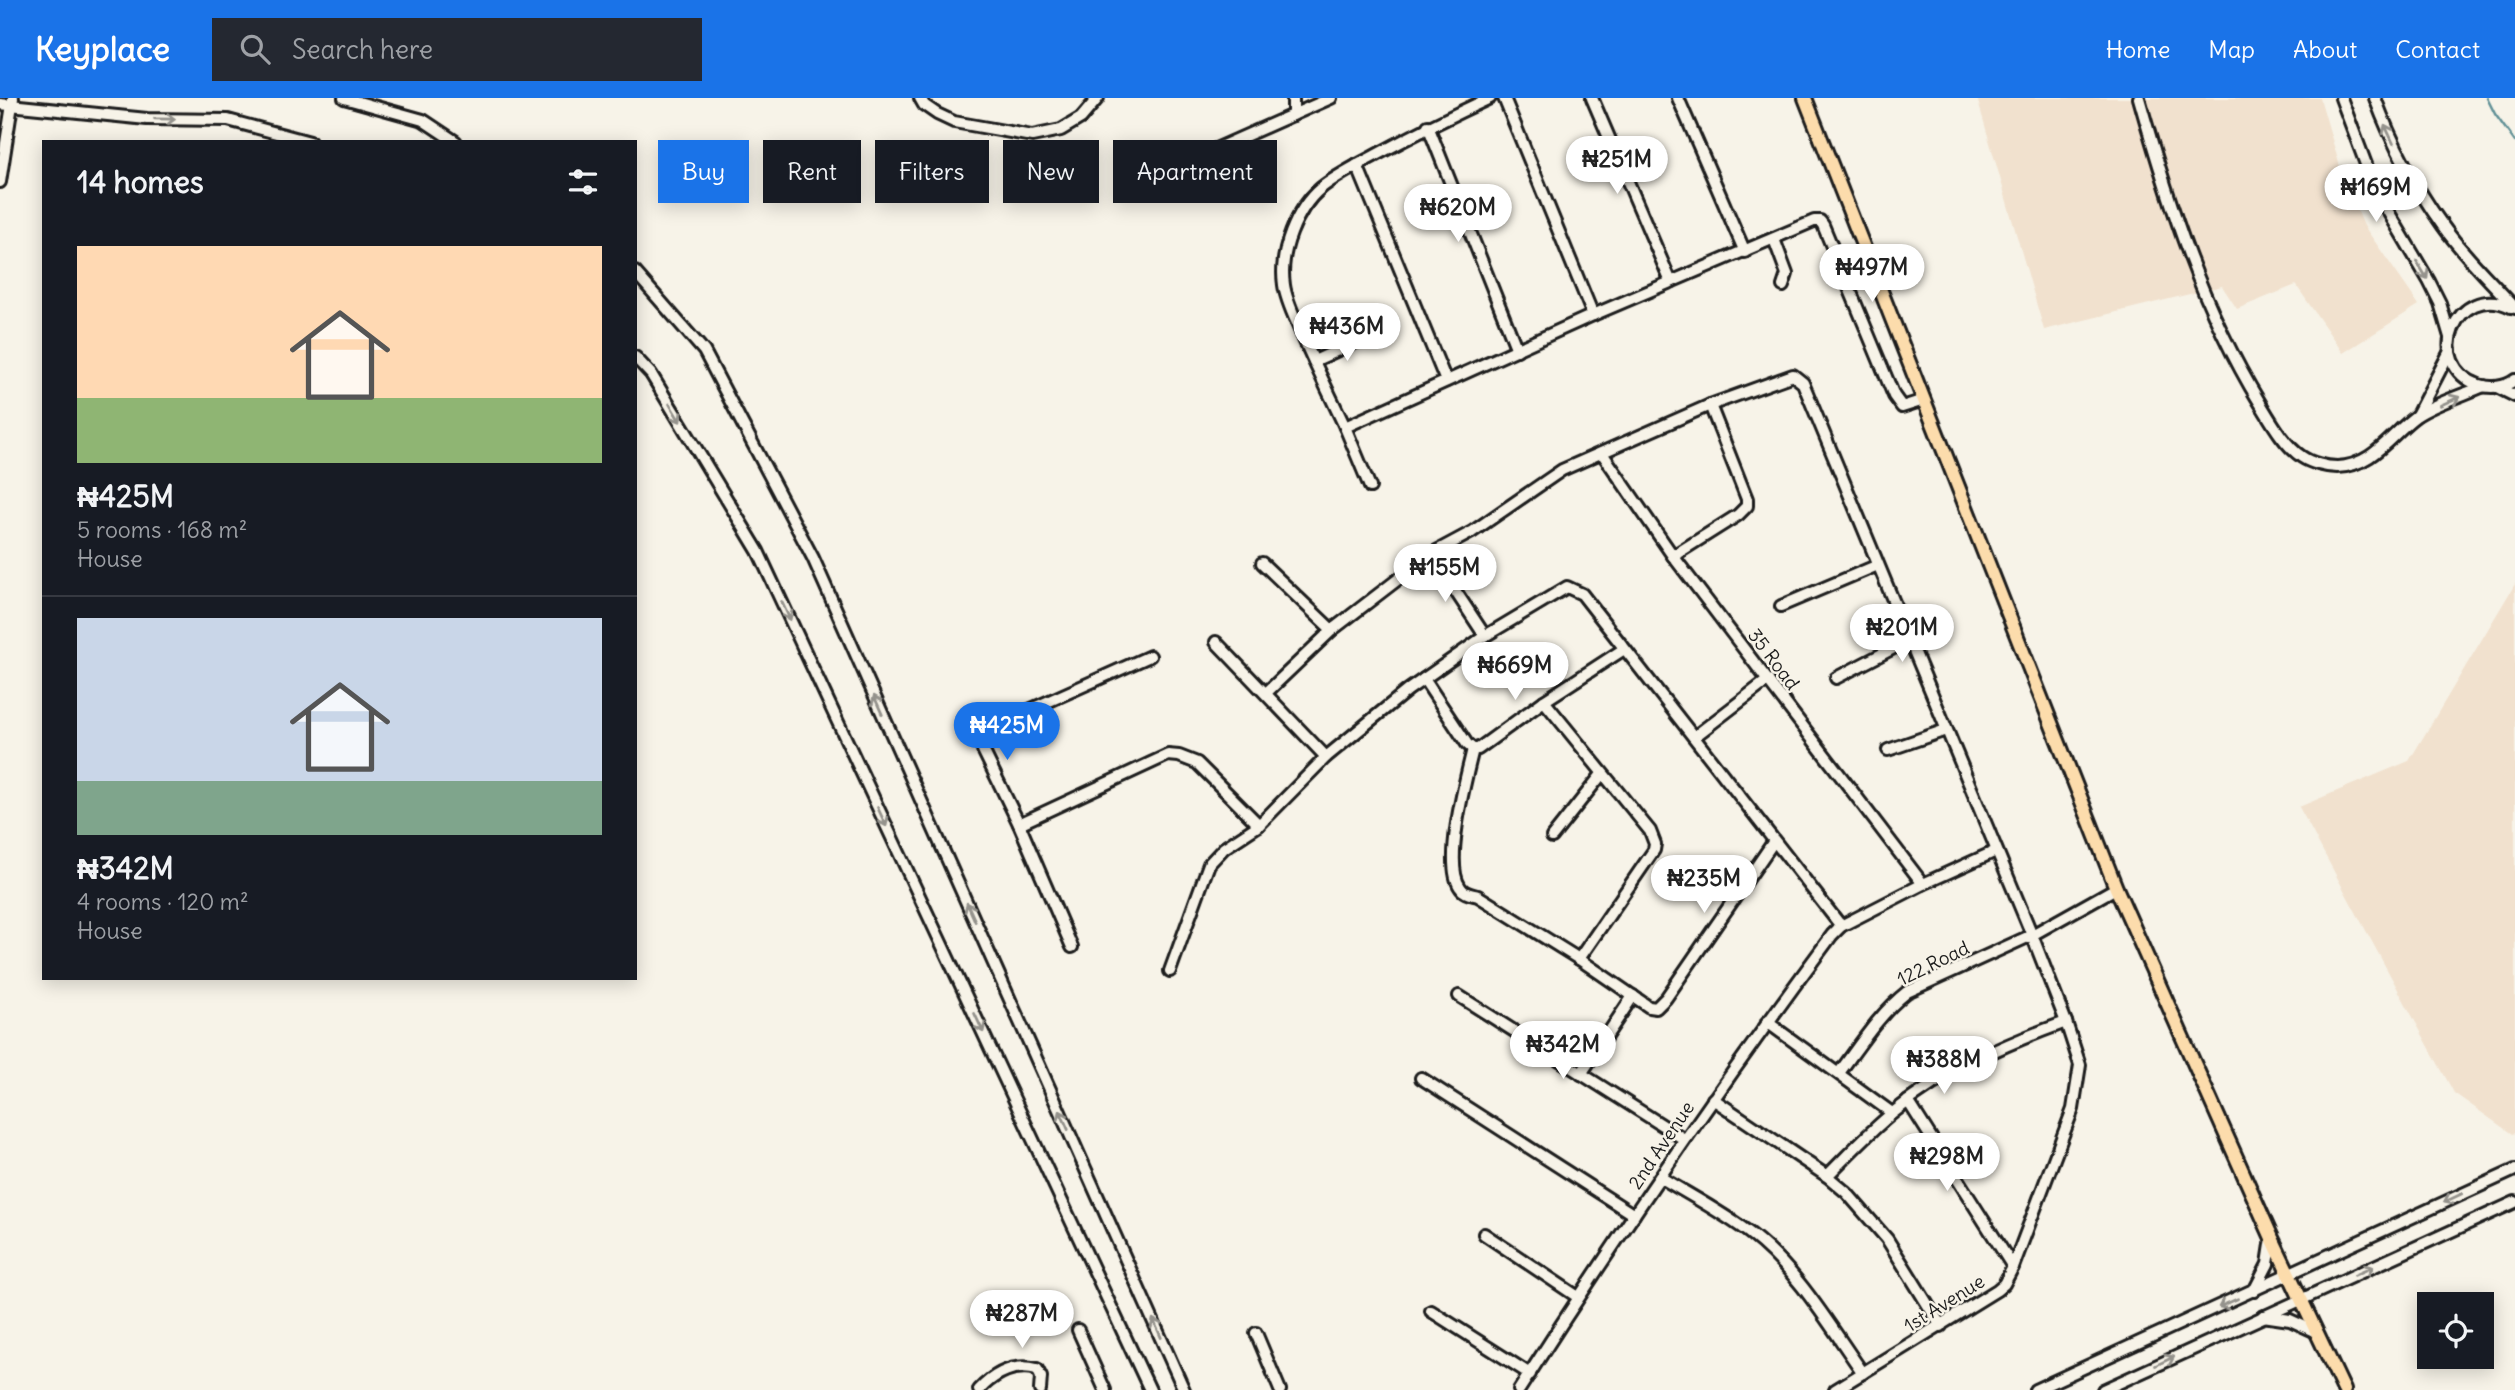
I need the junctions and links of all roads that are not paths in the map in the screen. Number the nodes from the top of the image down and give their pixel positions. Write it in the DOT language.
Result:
graph roads {
  1 [pos="344,98"];
  2 [pos="920,98"];
  3 [pos="1098,98"];
  4 [pos="1293,98"];
  5 [pos="1331,98"];
  6 [pos="1490,98"];
  7 [pos="1504,98"];
  8 [pos="1592,98"];
  9 [pos="1678,98"];
  10 [pos="1805,98"];
  11 [pos="2139,98"];
  12 [pos="2341,98"];
  13 [pos="2375,98"];
  14 [pos="8,102"];
  15 [pos="1293,115"];
  16 [pos="1428,126"];
  17 [pos="303,140"];
  18 [pos="453,140"];
  19 [pos="1236,140"];
  20 [pos="1357,165"];
  21 [pos="0,182"];
  22 [pos="1774,239"];
  23 [pos="1745,252"];
  24 [pos="637,273"];
  25 [pos="1671,282"];
  26 [pos="1783,286"];
  27 [pos="2515,308"];
  28 [pos="1593,315"];
  29 [pos="1367,337"];
  30 [pos="2450,337"];
  31 [pos="1517,350"];
  32 [pos="2449,351"];
  33 [pos="637,359"];
  34 [pos="1314,361"];
  35 [pos="2515,380"];
  36 [pos="1446,382"];
  37 [pos="2484,386"];
  38 [pos="2497,387"];
  39 [pos="2515,396"];
  40 [pos="1924,400"];
  41 [pos="1710,405"];
  42 [pos="2417,415"];
  43 [pos="1345,427"];
  44 [pos="1602,453"];
  45 [pos="1370,487"];
  46 [pos="1431,554"];
  47 [pos="1673,556"];
  48 [pos="1262,563"];
  49 [pos="1878,565"];
  50 [pos="1781,606"];
  51 [pos="1332,630"];
  52 [pos="1485,636"];
  53 [pos="1909,640"];
  54 [pos="1216,642"];
  55 [pos="1624,649"];
  56 [pos="1150,656"];
  57 [pos="1836,678"];
  58 [pos="1424,679"];
  59 [pos="1768,680"];
  60 [pos="1266,693"];
  61 [pos="1544,701"];
  62 [pos="1946,730"];
  63 [pos="1693,737"];
  64 [pos="1472,749"];
  65 [pos="1888,750"];
  66 [pos="1326,757"];
  67 [pos="1602,774"];
  68 [pos="1019,824"];
  69 [pos="1259,825"];
  70 [pos="1552,837"];
  71 [pos="1774,841"];
  72 [pos="1996,851"];
  73 [pos="1923,884"];
  74 [pos="2116,888"];
  75 [pos="1841,926"];
  76 [pos="2032,935"];
  77 [pos="1072,947"];
  78 [pos="1579,959"];
  79 [pos="1170,971"];
  80 [pos="1459,996"];
  81 [pos="1633,996"];
  82 [pos="1767,1022"];
  83 [pos="2066,1022"];
  84 [pos="1839,1073"];
  85 [pos="1581,1074"];
  86 [pos="1420,1078"];
  87 [pos="1713,1099"];
  88 [pos="1908,1101"];
  89 [pos="1892,1114"];
  90 [pos="1684,1139"];
  91 [pos="2515,1170"];
  92 [pos="1827,1176"];
  93 [pos="1661,1177"];
  94 [pos="2515,1202"];
  95 [pos="1634,1214"];
  96 [pos="1483,1234"];
  97 [pos="2272,1238"];
  98 [pos="2012,1267"];
  99 [pos="2290,1273"];
  100 [pos="2254,1291"];
  101 [pos="1578,1297"];
  102 [pos="2301,1298"];
  103 [pos="1431,1311"];
  104 [pos="2263,1316"];
  105 [pos="1941,1326"];
  106 [pos="1078,1329"];
  107 [pos="2316,1332"];
  108 [pos="1256,1333"];
  109 [pos="1863,1373"];
  110 [pos="1530,1374"];
  111 [pos="979,1390"];
  112 [pos="1040,1390"];
  113 [pos="1105,1390"];
  114 [pos="1150,1390"];
  115 [pos="1184,1390"];
  116 [pos="1280,1390"];
  117 [pos="1519,1390"];
  118 [pos="1835,1390"];
  119 [pos="2035,1390"];
  120 [pos="2102,1390"];
  121 [pos="2344,1390"];
  1 -- 18 [label="street"];
  2 -- 3 [label="street"];
  4 -- 15 [label="street"];
  5 -- 15 [label="street"];
  6 -- 16 [label="street"];
  7 -- 28 [label="street"];
  8 -- 25 [label="street"];
  9 -- 23 [label="street"];
  10 -- 40 [label="main road"];
  11 -- 42 [label="street"];
  12 -- 30 [label="street, one-way"];
  27 -- 13 [label="street, one-way"];
  14 -- 17 [label="street, one-way"];
  14 -- 21 [label="street"];
  15 -- 19 [label="street"];
  16 -- 20 [label="street"];
  16 -- 31 [label="street"];
  20 -- 34 [label="street"];
  20 -- 36 [label="street"];
  22 -- 23 [label="street"];
  22 -- 26 [label="street"];
  22 -- 40 [label="street"];
  23 -- 25 [label="street"];
  115 -- 24 [label="street, one-way"];
  25 -- 28 [label="street"];
  27 -- 30 [label="street"];
  28 -- 31 [label="street"];
  29 -- 34 [label="street"];
  30 -- 32 [label="street"];
  31 -- 36 [label="street"];
  32 -- 37 [label="street"];
  32 -- 42 [label="street"];
  33 -- 114 [label="street, one-way"];
  34 -- 43 [label="street"];
  35 -- 38 [label="street"];
  36 -- 43 [label="street"];
  37 -- 38 [label="street"];
  42 -- 37 [label="street, one-way"];
  38 -- 39 [label="street"];
  40 -- 74 [label="main road"];
  41 -- 44 [label="street"];
  41 -- 47 [label="street"];
  41 -- 49 [label="street, 1st Avenue"];
  43 -- 45 [label="street"];
  44 -- 46 [label="street"];
  44 -- 47 [label="street, 35 Road"];
  46 -- 51 [label="street"];
  46 -- 52 [label="street"];
  47 -- 59 [label="street, 35 Road"];
  48 -- 51 [label="street"];
  49 -- 50 [label="street"];
  49 -- 53 [label="street, 1st Avenue"];
  51 -- 60 [label="street"];
  52 -- 55 [label="street"];
  52 -- 58 [label="street"];
  53 -- 57 [label="street"];
  53 -- 62 [label="street, 1st Avenue"];
  54 -- 60 [label="street"];
  55 -- 61 [label="street"];
  55 -- 63 [label="street"];
  56 -- 68 [label="street"];
  58 -- 64 [label="street"];
  58 -- 66 [label="street"];
  59 -- 63 [label="street"];
  59 -- 73 [label="street, 35 Road"];
  60 -- 66 [label="street"];
  61 -- 64 [label="street"];
  61 -- 67 [label="street"];
  62 -- 65 [label="street"];
  62 -- 72 [label="street, 1st Avenue"];
  63 -- 71 [label="street"];
  64 -- 78 [label="street"];
  66 -- 69 [label="street"];
  67 -- 70 [label="street"];
  67 -- 78 [label="street"];
  68 -- 69 [label="street"];
  68 -- 77 [label="street"];
  69 -- 79 [label="street"];
  71 -- 75 [label="street"];
  71 -- 81 [label="street"];
  72 -- 73 [label="street, 2nd Avenue"];
  72 -- 76 [label="street, 1st Avenue"];
  73 -- 75 [label="street, 2nd Avenue"];
  74 -- 76 [label="street, 122 Road"];
  74 -- 97 [label="main road"];
  75 -- 82 [label="street, 2nd Avenue"];
  76 -- 83 [label="street, 1st Avenue"];
  76 -- 84 [label="street, 122 Road"];
  78 -- 81 [label="street"];
  80 -- 85 [label="street"];
  81 -- 85 [label="street"];
  82 -- 84 [label="street"];
  82 -- 87 [label="street, 2nd Avenue"];
  83 -- 88 [label="street"];
  83 -- 98 [label="street, 1st Avenue"];
  84 -- 89 [label="street"];
  85 -- 90 [label="street"];
  86 -- 95 [label="street"];
  87 -- 90 [label="street, 2nd Avenue"];
  87 -- 92 [label="street"];
  88 -- 89 [label="street"];
  88 -- 98 [label="street"];
  89 -- 92 [label="street"];
  90 -- 93 [label="street, 2nd Avenue"];
  91 -- 99 [label="street, one-way"];
  92 -- 105 [label="street"];
  93 -- 95 [label="street, 2nd Avenue"];
  93 -- 109 [label="street"];
  102 -- 94 [label="street, one-way"];
  95 -- 101 [label="street, 2nd Avenue"];
  96 -- 101 [label="street"];
  97 -- 99 [label="main road"];
  97 -- 100 [label="street"];
  98 -- 105 [label="street, 1st Avenue"];
  99 -- 100 [label="street"];
  99 -- 102 [label="main road"];
  100 -- 119 [label="street, one-way"];
  101 -- 110 [label="street, 2nd Avenue"];
  102 -- 104 [label="street"];
  102 -- 107 [label="main road"];
  103 -- 110 [label="street"];
  104 -- 107 [label="street"];
  120 -- 104 [label="street, one-way"];
  105 -- 109 [label="street, 1st Avenue"];
  106 -- 113 [label="street"];
  107 -- 121 [label="main road"];
  108 -- 116 [label="street"];
  109 -- 118 [label="street, 1st Avenue"];
  110 -- 117 [label="street, 2nd Avenue"];
  111 -- 112 [label="street"];
}
